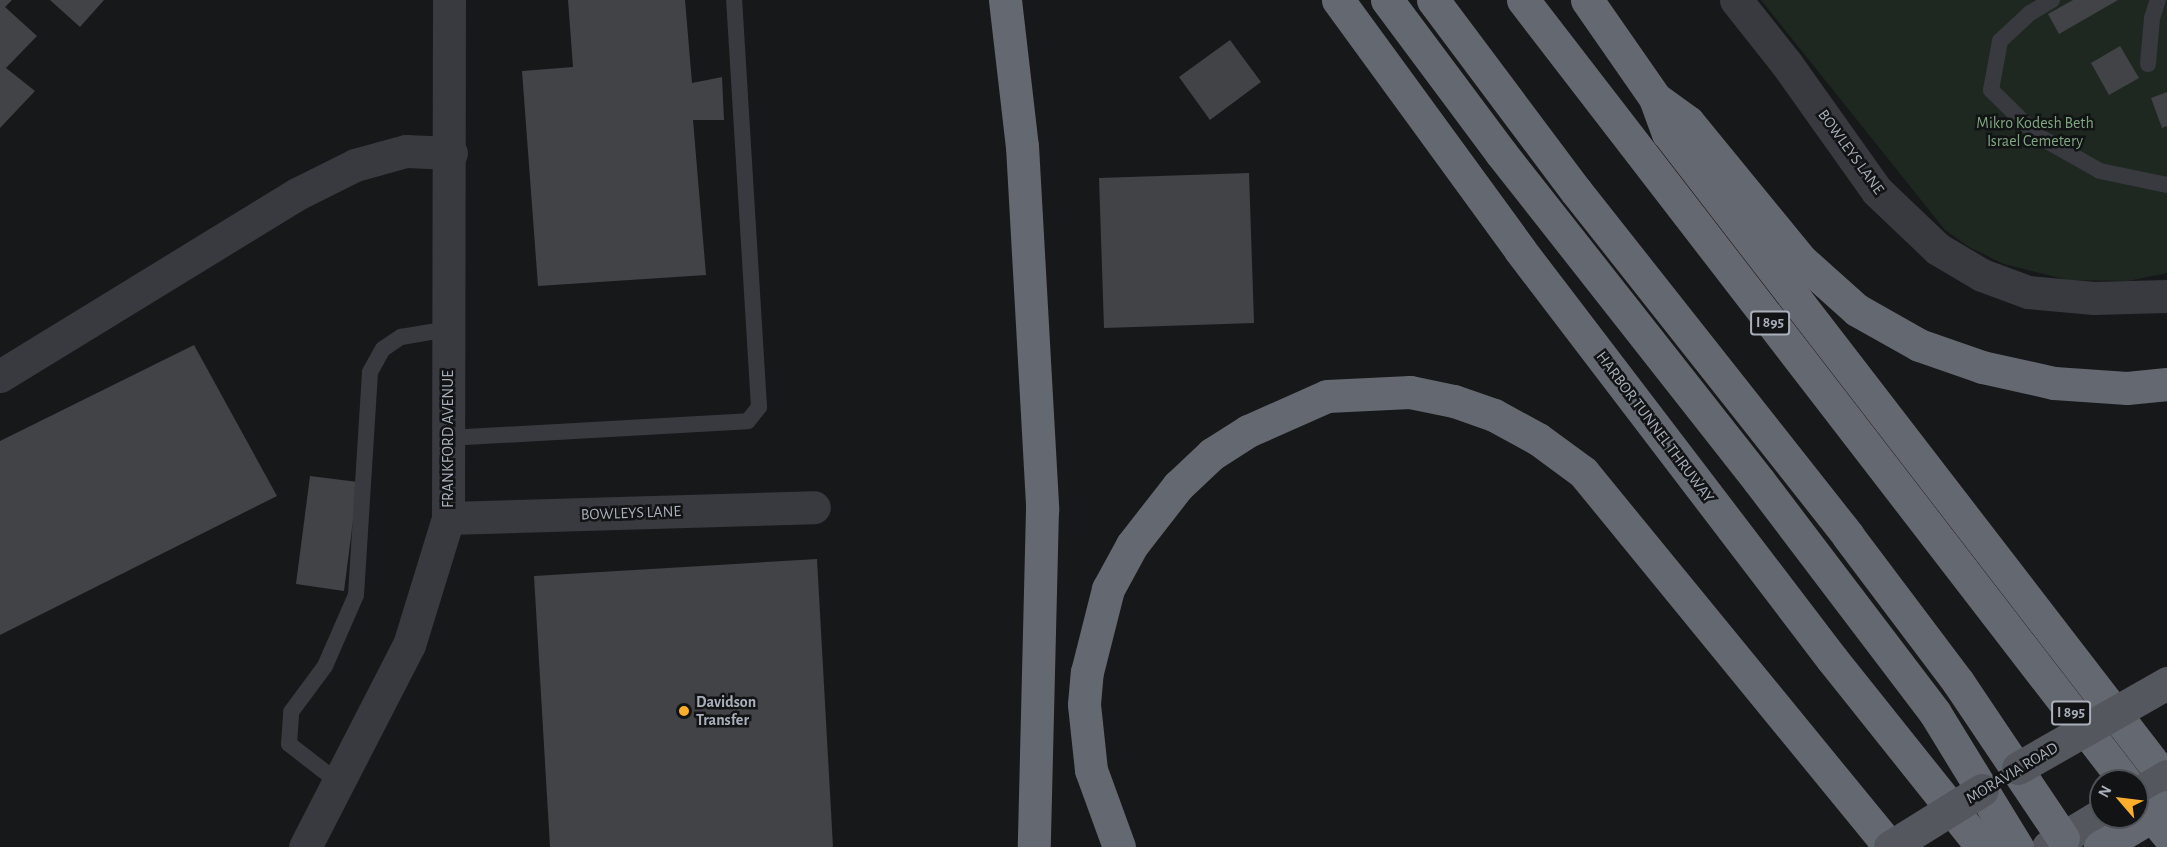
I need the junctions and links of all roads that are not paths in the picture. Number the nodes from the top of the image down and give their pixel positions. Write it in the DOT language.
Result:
graph roads {
  1 [pos="450,0"];
  2 [pos="734,0"];
  3 [pos="1005,0"];
  4 [pos="1338,0"];
  5 [pos="1387,0"];
  6 [pos="1433,0"];
  7 [pos="1524,0"];
  8 [pos="1587,0"];
  9 [pos="1736,0"];
  10 [pos="2052,0"];
  11 [pos="2158,0"];
  12 [pos="2148,64"];
  13 [pos="1655,98"];
  14 [pos="451,153"];
  15 [pos="2167,185"];
  16 [pos="2167,296"];
  17 [pos="449,329"];
  18 [pos="0,376"];
  19 [pos="2167,384"];
  20 [pos="448,438"];
  21 [pos="814,507"];
  22 [pos="448,518"];
  23 [pos="2167,683"];
  24 [pos="2018,768"];
  25 [pos="2116,769"];
  26 [pos="1036,773"];
  27 [pos="2167,776"];
  28 [pos="338,782"];
  29 [pos="2167,782"];
  30 [pos="2149,787"];
  31 [pos="1982,790"];
  32 [pos="2167,807"];
  33 [pos="2149,811"];
  34 [pos="2089,822"];
  35 [pos="2167,834"];
  36 [pos="2056,842"];
  37 [pos="305,847"];
  38 [pos="1014,847"];
  39 [pos="1034,847"];
  40 [pos="1119,847"];
  41 [pos="1890,847"];
  42 [pos="1982,847"];
  43 [pos="2017,847"];
  44 [pos="2100,847"];
  1 -- 14 [label="street, FRANKFORD AVENUE"];
  2 -- 20 [label="lane"];
  3 -- 26 [label="highway"];
  4 -- 42 [label="highway, HARBOR TUNNEL THRUWAY"];
  5 -- 31 [label="highway"];
  6 -- 24 [label="highway"];
  7 -- 25 [label="highway, I 895"];
  8 -- 13 [label="highway"];
  9 -- 16 [label="street, BOWLEYS LANE"];
  10 -- 15 [label="lane"];
  11 -- 12 [label="lane"];
  13 -- 19 [label="highway"];
  13 -- 29 [label="highway"];
  14 -- 17 [label="street, FRANKFORD AVENUE"];
  14 -- 18 [label="street"];
  17 -- 20 [label="street, FRANKFORD AVENUE"];
  17 -- 28 [label="lane"];
  20 -- 22 [label="street, FRANKFORD AVENUE"];
  21 -- 22 [label="street, BOWLEYS LANE"];
  22 -- 28 [label="street, FRANKFORD AVENUE"];
  23 -- 24 [label="main road, MORAVIA ROAD, bridge"];
  24 -- 31 [label="main road, MORAVIA ROAD"];
  24 -- 36 [label="highway"];
  26 -- 38 [label="highway"];
  26 -- 39 [label="highway"];
  27 -- 30 [label="main road, bridge"];
  28 -- 37 [label="street, FRANKFORD AVENUE"];
  31 -- 41 [label="main road, MORAVIA ROAD, bridge"];
  31 -- 43 [label="highway"];
  32 -- 44 [label="highway, bridge"];
  33 -- 35 [label="highway"];
  34 -- 36 [label="main road"];
  40 -- 41 [label="highway"];
}
